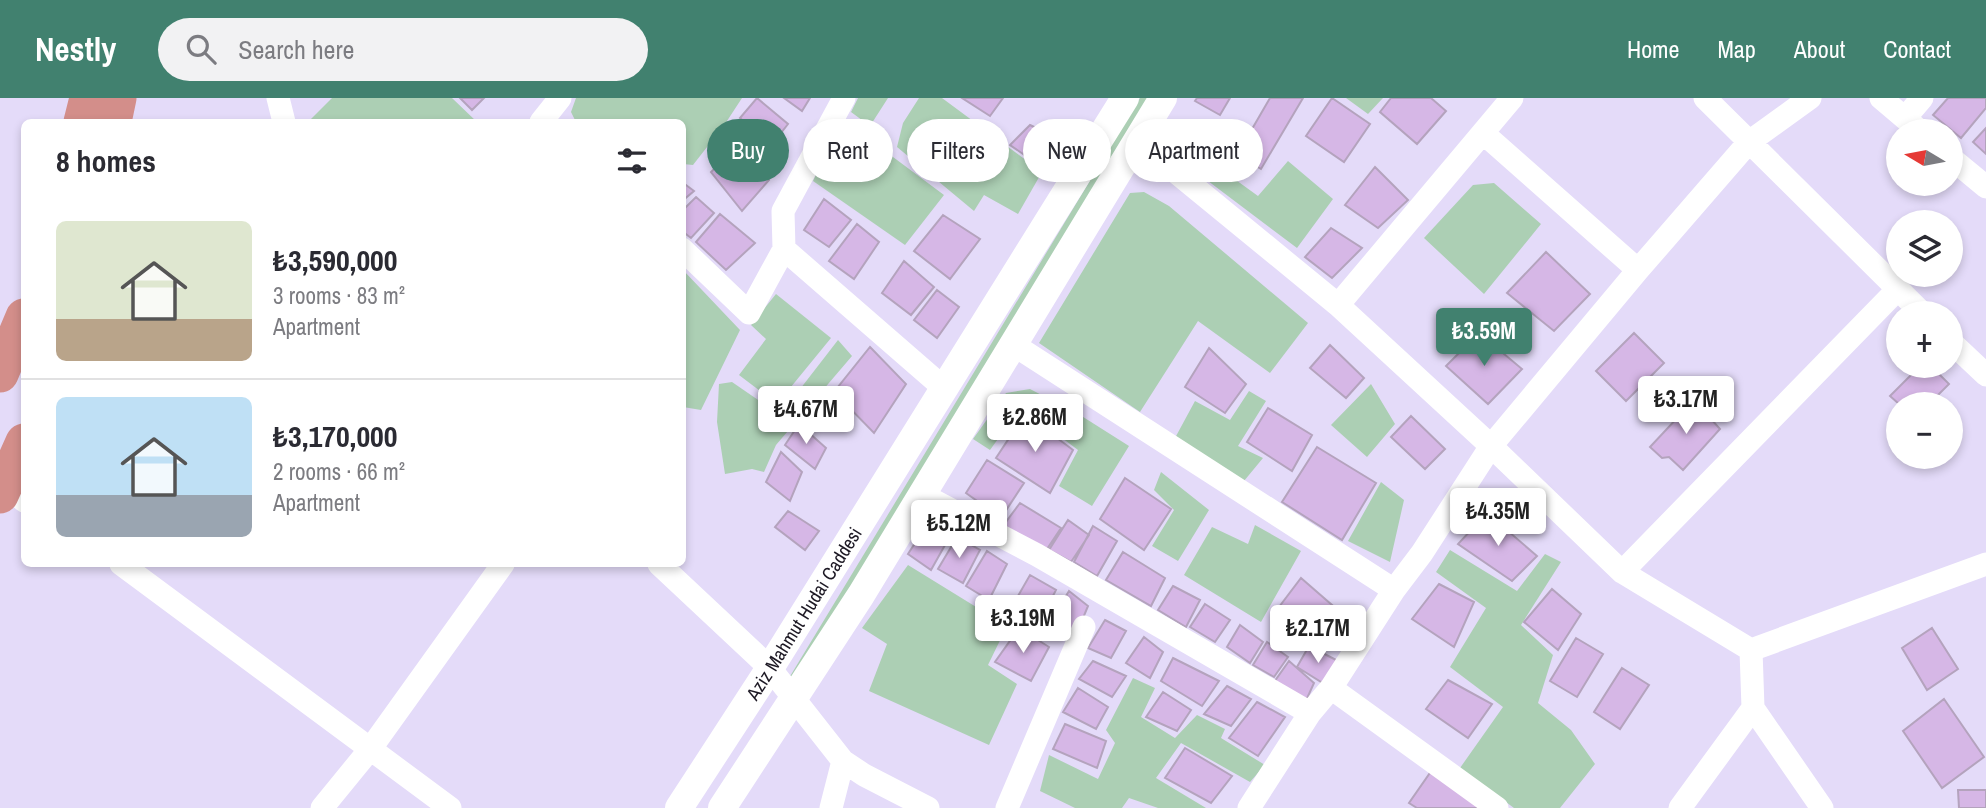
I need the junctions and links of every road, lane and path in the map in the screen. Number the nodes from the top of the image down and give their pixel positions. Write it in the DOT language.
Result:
graph roads {
  1 [pos="88,98"];
  2 [pos="118,98"];
  3 [pos="278,98"];
  4 [pos="560,98"];
  5 [pos="844,98"];
  6 [pos="1125,98"];
  7 [pos="1163,98"];
  8 [pos="1512,98"];
  9 [pos="1705,98"];
  10 [pos="1811,98"];
  11 [pos="1881,98"];
  12 [pos="1922,98"];
  13 [pos="83,119"];
  14 [pos="114,119"];
  15 [pos="283,119"];
  16 [pos="547,119"];
  17 [pos="1151,119"];
  18 [pos="1905,119"];
  19 [pos="1914,119"];
  20 [pos="1483,133"];
  21 [pos="1749,142"];
  22 [pos="1125,162"];
  23 [pos="1964,169"];
  24 [pos="1188,182"];
  25 [pos="1986,187"];
  26 [pos="784,249"];
  27 [pos="686,253"];
  28 [pos="1638,270"];
  29 [pos="1898,289"];
  30 [pos="1910,301"];
  31 [pos="1338,305"];
  32 [pos="21,324"];
  33 [pos="1014,345"];
  34 [pos="1963,353"];
  35 [pos="0,374"];
  36 [pos="1986,375"];
  37 [pos="946,389"];
  38 [pos="1491,446"];
  39 [pos="21,453"];
  40 [pos="10,494"];
  41 [pos="921,494"];
  42 [pos="1986,564"];
  43 [pos="125,567"];
  44 [pos="501,567"];
  45 [pos="662,567"];
  46 [pos="1622,572"];
  47 [pos="1394,590"];
  48 [pos="1084,627"];
  49 [pos="1751,650"];
  50 [pos="770,668"];
  51 [pos="1331,688"];
  52 [pos="794,699"];
  53 [pos="1753,708"];
  54 [pos="1310,713"];
  55 [pos="371,748"];
  56 [pos="843,761"];
  57 [pos="322,808"];
  58 [pos="450,808"];
  59 [pos="679,808"];
  60 [pos="722,808"];
  61 [pos="831,808"];
  62 [pos="928,808"];
  63 [pos="1007,808"];
  64 [pos="1249,808"];
  65 [pos="1497,808"];
  66 [pos="1680,808"];
  67 [pos="1822,808"];
  1 -- 13 [label="highway"];
  2 -- 14 [label="highway"];
  3 -- 15 [label="street"];
  4 -- 16 [label="street"];
  5 -- 26 [label="street"];
  6 -- 37 [label="street, Aziz Mahmut Hudai Caddesi"];
  7 -- 17 [label="street, Aziz Mahmut Hudai Caddesi"];
  8 -- 20 [label="street"];
  9 -- 21 [label="street"];
  10 -- 21 [label="street"];
  11 -- 18 [label="street"];
  12 -- 19 [label="street"];
  20 -- 28 [label="street"];
  20 -- 31 [label="street"];
  21 -- 28 [label="street"];
  21 -- 29 [label="street"];
  22 -- 33 [label="street, Aziz Mahmut Hudai Caddesi"];
  23 -- 25 [label="street"];
  24 -- 31 [label="street"];
  26 -- 27 [label="street"];
  26 -- 37 [label="street"];
  28 -- 38 [label="street"];
  29 -- 30 [label="street"];
  29 -- 46 [label="street"];
  31 -- 38 [label="street"];
  32 -- 35 [label="highway"];
  33 -- 41 [label="street, Aziz Mahmut Hudai Caddesi"];
  33 -- 47 [label="street"];
  34 -- 36 [label="street"];
  37 -- 50 [label="street, Aziz Mahmut Hudai Caddesi"];
  38 -- 46 [label="street"];
  38 -- 47 [label="street"];
  39 -- 40 [label="highway"];
  41 -- 52 [label="street, Aziz Mahmut Hudai Caddesi"];
  41 -- 54 [label="street"];
  42 -- 49 [label="street"];
  43 -- 55 [label="street"];
  44 -- 55 [label="street"];
  45 -- 50 [label="street"];
  46 -- 49 [label="street"];
  47 -- 51 [label="street"];
  48 -- 63 [label="street"];
  49 -- 53 [label="street"];
  50 -- 52 [label="street"];
  50 -- 59 [label="street, Aziz Mahmut Hudai Caddesi"];
  51 -- 54 [label="street"];
  51 -- 65 [label="street"];
  52 -- 56 [label="street"];
  52 -- 60 [label="street, Aziz Mahmut Hudai Caddesi"];
  53 -- 66 [label="street"];
  53 -- 67 [label="street"];
  54 -- 64 [label="street"];
  55 -- 57 [label="street"];
  55 -- 58 [label="street"];
  56 -- 61 [label="street"];
  56 -- 62 [label="street"];
}
